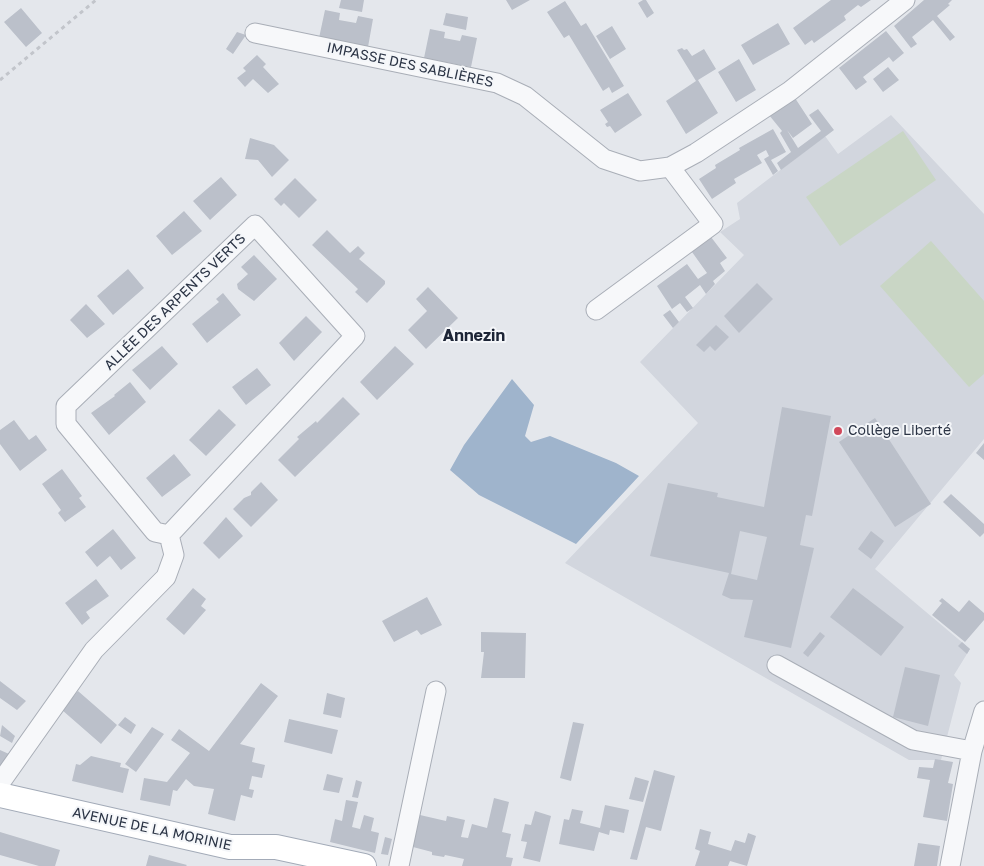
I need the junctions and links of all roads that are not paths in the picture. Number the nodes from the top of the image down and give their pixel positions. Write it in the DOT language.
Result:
graph roads {
  1 [pos="905,0"];
  2 [pos="255,33"];
  3 [pos="670,167"];
  4 [pos="596,310"];
  5 [pos="170,536"];
  6 [pos="777,665"];
  7 [pos="436,691"];
  8 [pos="984,711"];
  9 [pos="972,751"];
  10 [pos="0,783"];
  11 [pos="0,795"];
  12 [pos="364,866"];
  13 [pos="399,866"];
  14 [pos="950,866"];
  1 -- 3 [label="street, IMPASSE DES SABLIÈRES"];
  2 -- 3 [label="street, IMPASSE DES SABLIÈRES"];
  3 -- 4 [label="street"];
  5 -- 5 [label="street, ALLÉE DES ARPENTS VERTS"];
  5 -- 10 [label="street"];
  6 -- 9 [label="street"];
  7 -- 13 [label="street"];
  8 -- 9 [label="street"];
  9 -- 14 [label="street"];
  11 -- 12 [label="main road, AVENUE DE LA MORINIE"];
}
